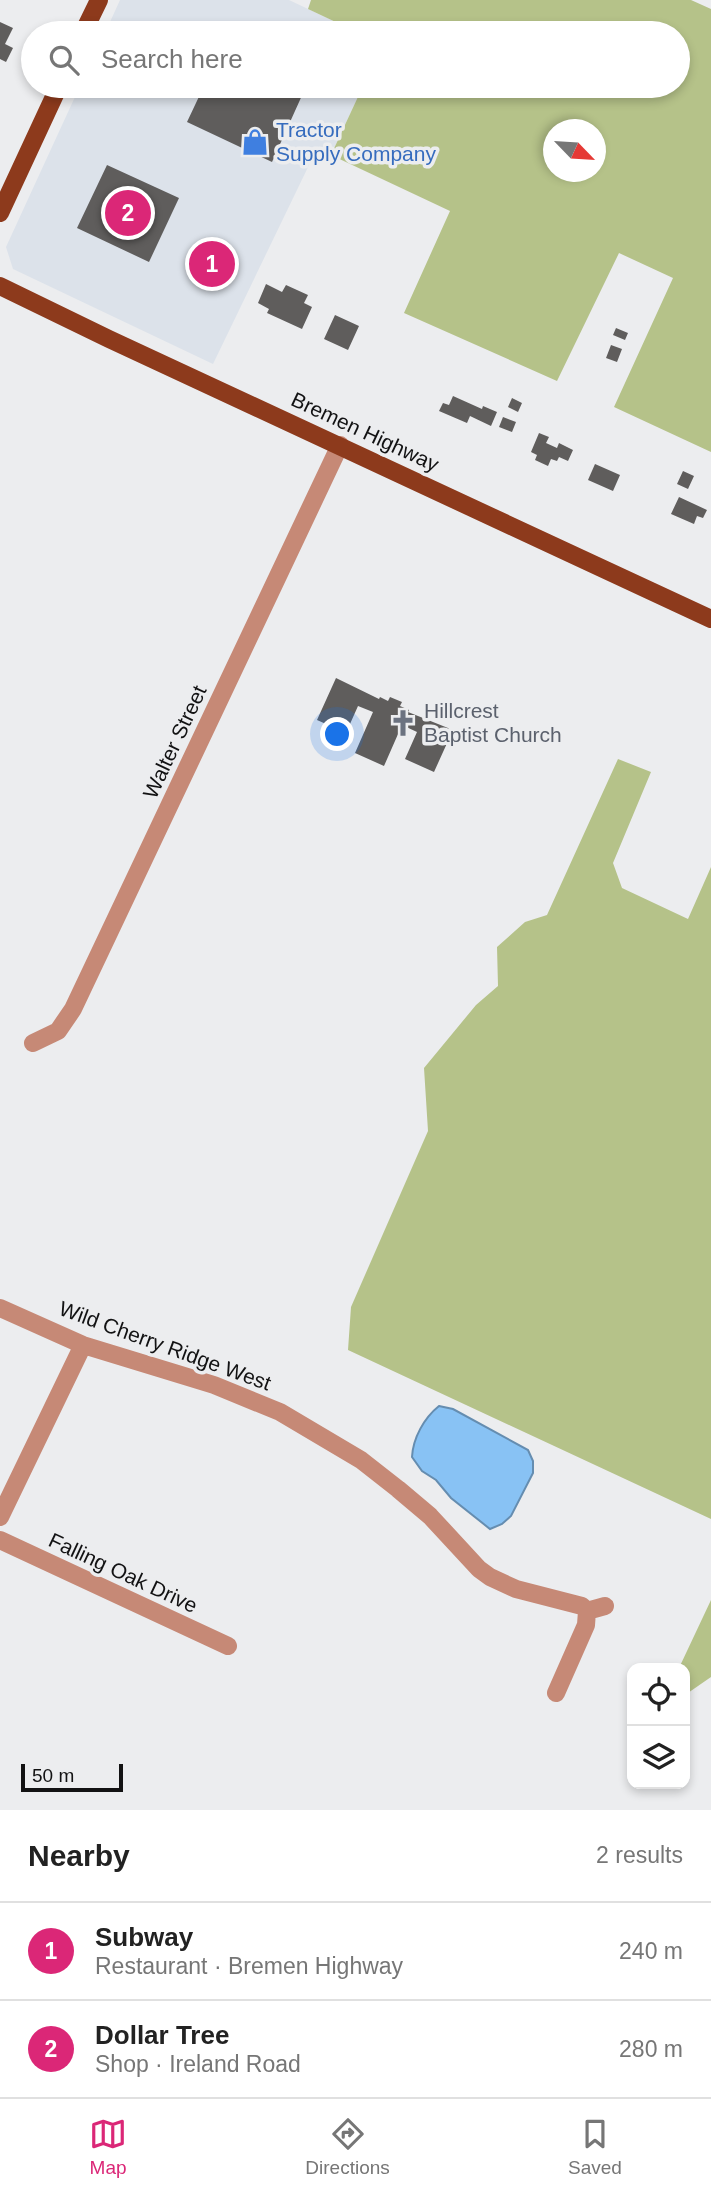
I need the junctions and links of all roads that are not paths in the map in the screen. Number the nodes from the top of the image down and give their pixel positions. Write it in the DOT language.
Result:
graph roads {
  1 [pos="99,0"];
  2 [pos="89,21"];
  3 [pos="53,98"];
  4 [pos="4,194"];
  5 [pos="0,213"];
  6 [pos="0,286"];
  7 [pos="341,445"];
  8 [pos="711,620"];
  9 [pos="33,1043"];
  10 [pos="0,1308"];
  11 [pos="83,1345"];
  12 [pos="0,1517"];
  13 [pos="0,1540"];
  14 [pos="605,1606"];
  15 [pos="587,1611"];
  16 [pos="228,1646"];
  17 [pos="556,1693"];
  1 -- 2 [label="main road"];
  3 -- 4 [label="main road"];
  4 -- 5 [label="main road"];
  6 -- 7 [label="main road, Bremen Highway"];
  7 -- 8 [label="main road, Bremen Highway"];
  7 -- 9 [label="street, Walter Street"];
  10 -- 11 [label="street, Wild Cherry Ridge West"];
  11 -- 12 [label="street"];
  11 -- 15 [label="street, Wild Cherry Ridge West"];
  13 -- 16 [label="street, Falling Oak Drive"];
  14 -- 15 [label="street"];
  15 -- 17 [label="street"];
}
